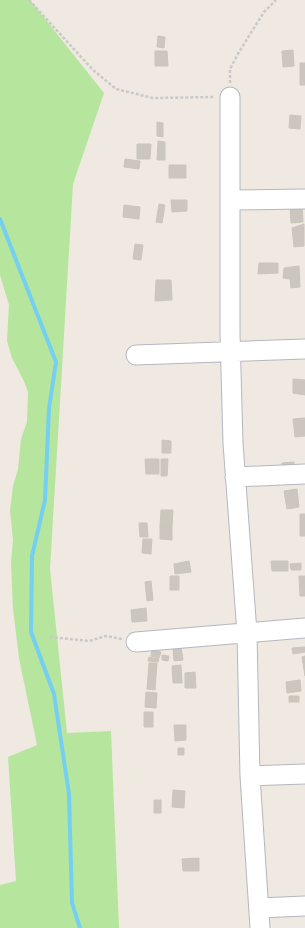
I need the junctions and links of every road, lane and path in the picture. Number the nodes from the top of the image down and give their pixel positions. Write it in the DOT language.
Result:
graph roads {
  1 [pos="29,0"];
  2 [pos="276,0"];
  3 [pos="230,97"];
  4 [pos="305,199"];
  5 [pos="230,200"];
  6 [pos="305,348"];
  7 [pos="230,352"];
  8 [pos="136,355"];
  9 [pos="305,474"];
  10 [pos="235,478"];
  11 [pos="305,628"];
  12 [pos="247,633"];
  13 [pos="50,637"];
  14 [pos="136,642"];
  15 [pos="305,774"];
  16 [pos="250,776"];
  17 [pos="305,906"];
  18 [pos="258,908"];
  19 [pos="260,928"];
  1 -- 3 [label="path"];
  2 -- 3 [label="path"];
  3 -- 5 [label="street"];
  4 -- 5 [label="street"];
  5 -- 7 [label="street"];
  6 -- 7 [label="street"];
  7 -- 8 [label="street"];
  7 -- 10 [label="street"];
  9 -- 10 [label="street"];
  10 -- 12 [label="street"];
  11 -- 12 [label="street"];
  12 -- 14 [label="street"];
  12 -- 16 [label="street"];
  13 -- 14 [label="path"];
  15 -- 16 [label="street"];
  16 -- 18 [label="street"];
  17 -- 18 [label="street"];
  18 -- 19 [label="street"];
}
